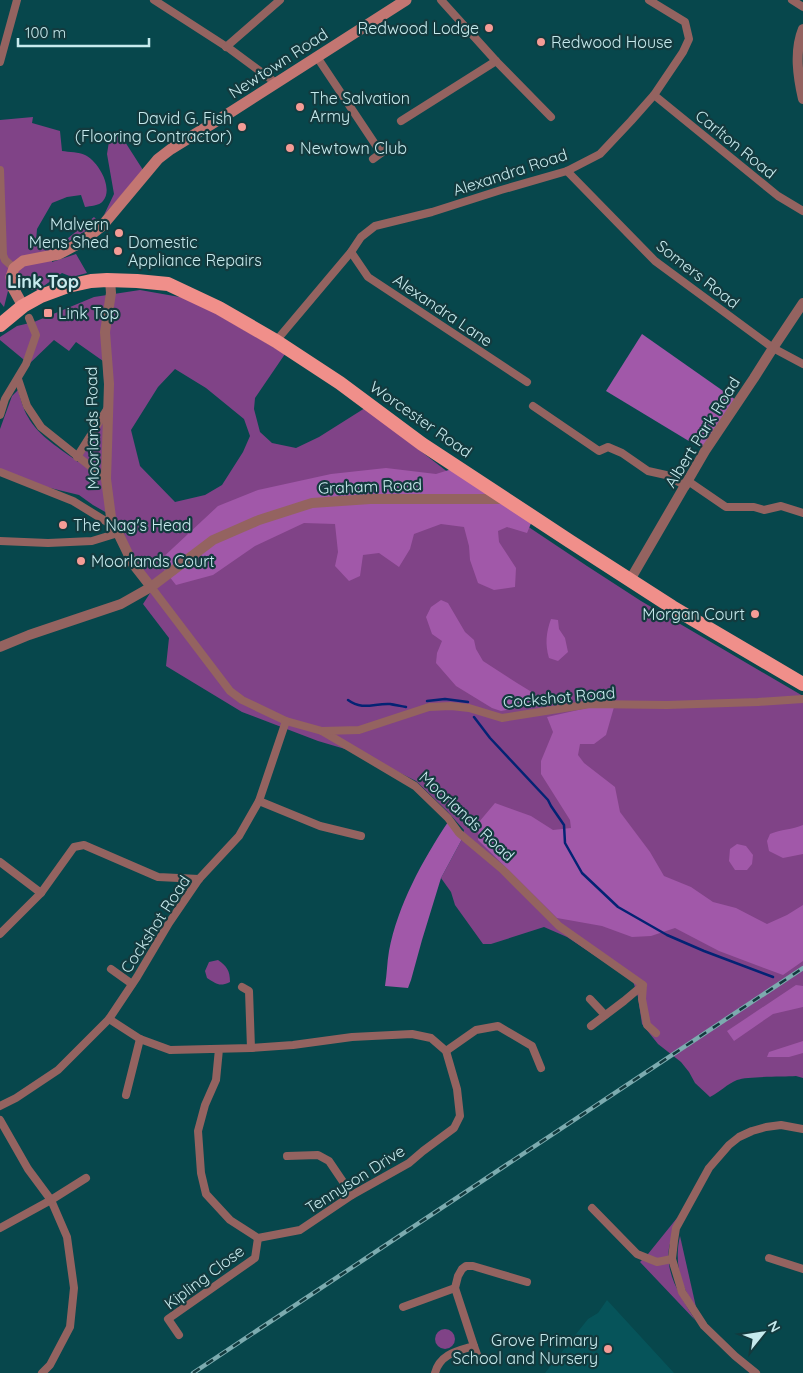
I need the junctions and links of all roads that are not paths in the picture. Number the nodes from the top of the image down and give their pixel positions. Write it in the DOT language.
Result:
graph roads {
  1 [pos="17,0"];
  2 [pos="154,0"];
  3 [pos="280,0"];
  4 [pos="406,0"];
  5 [pos="440,0"];
  6 [pos="649,0"];
  7 [pos="792,0"];
  8 [pos="803,6"];
  9 [pos="803,30"];
  10 [pos="226,46"];
  11 [pos="317,57"];
  12 [pos="496,61"];
  13 [pos="0,62"];
  14 [pos="276,83"];
  15 [pos="654,95"];
  16 [pos="803,100"];
  17 [pos="551,117"];
  18 [pos="401,121"];
  19 [pos="388,148"];
  20 [pos="381,153"];
  21 [pos="373,159"];
  22 [pos="0,170"];
  23 [pos="567,171"];
  24 [pos="803,211"];
  25 [pos="351,252"];
  26 [pos="6,263"];
  27 [pos="110,280"];
  28 [pos="803,303"];
  29 [pos="26,312"];
  30 [pos="0,325"];
  31 [pos="276,341"];
  32 [pos="773,348"];
  33 [pos="803,364"];
  34 [pos="18,379"];
  35 [pos="527,382"];
  36 [pos="533,406"];
  37 [pos="109,407"];
  38 [pos="0,415"];
  39 [pos="77,457"];
  40 [pos="0,472"];
  41 [pos="106,479"];
  42 [pos="687,483"];
  43 [pos="506,499"];
  44 [pos="803,513"];
  45 [pos="115,529"];
  46 [pos="0,541"];
  47 [pos="630,580"];
  48 [pos="151,587"];
  49 [pos="0,647"];
  50 [pos="803,684"];
  51 [pos="803,699"];
  52 [pos="286,721"];
  53 [pos="322,731"];
  54 [pos="259,801"];
  55 [pos="361,836"];
  56 [pos="0,862"];
  57 [pos="199,879"];
  58 [pos="41,893"];
  59 [pos="0,934"];
  60 [pos="111,969"];
  61 [pos="132,984"];
  62 [pos="643,985"];
  63 [pos="242,987"];
  64 [pos="590,999"];
  65 [pos="605,1015"];
  66 [pos="109,1019"];
  67 [pos="591,1026"];
  68 [pos="656,1033"];
  69 [pos="140,1039"];
  70 [pos="251,1048"];
  71 [pos="219,1049"];
  72 [pos="446,1050"];
  73 [pos="541,1068"];
  74 [pos="126,1095"];
  75 [pos="0,1106"];
  76 [pos="0,1120"];
  77 [pos="803,1129"];
  78 [pos="287,1156"];
  79 [pos="86,1178"];
  80 [pos="352,1195"];
  81 [pos="51,1200"];
  82 [pos="592,1208"];
  83 [pos="0,1228"];
  84 [pos="258,1238"];
  85 [pos="769,1258"];
  86 [pos="672,1259"];
  87 [pos="803,1269"];
  88 [pos="527,1282"];
  89 [pos="455,1288"];
  90 [pos="402,1307"];
  91 [pos="179,1336"];
  92 [pos="474,1346"];
  93 [pos="478,1357"];
  94 [pos="42,1373"];
  95 [pos="435,1373"];
  96 [pos="756,1373"];
  1 -- 13 [label="street"];
  2 -- 10 [label="street"];
  3 -- 10 [label="street"];
  4 -- 11 [label="main road, Newtown Road"];
  5 -- 12 [label="street"];
  6 -- 15 [label="street, Alexandra Road"];
  7 -- 8 [label="street"];
  9 -- 16 [label="street"];
  10 -- 14 [label="street"];
  11 -- 14 [label="main road, Newtown Road"];
  11 -- 20 [label="street"];
  12 -- 17 [label="street"];
  12 -- 18 [label="street"];
  14 -- 26 [label="main road, Newtown Road"];
  15 -- 23 [label="street, Alexandra Road"];
  15 -- 24 [label="street, Carlton Road"];
  19 -- 20 [label="street"];
  20 -- 21 [label="street"];
  22 -- 26 [label="street"];
  23 -- 25 [label="street, Alexandra Road"];
  23 -- 32 [label="street, Somers Road"];
  25 -- 31 [label="street, Alexandra Road"];
  25 -- 35 [label="street, Alexandra Lane"];
  26 -- 29 [label="main road"];
  27 -- 29 [label="highway, Worcester Road"];
  27 -- 31 [label="highway, Worcester Road"];
  27 -- 37 [label="street, Moorlands Road"];
  28 -- 32 [label="street, Albert Park Road"];
  29 -- 30 [label="highway, Worcester Road"];
  29 -- 34 [label="street"];
  31 -- 43 [label="highway, Worcester Road"];
  32 -- 33 [label="street, Somers Road"];
  32 -- 42 [label="street, Albert Park Road"];
  34 -- 38 [label="street"];
  34 -- 39 [label="street"];
  36 -- 42 [label="street"];
  37 -- 39 [label="street"];
  37 -- 41 [label="street, Moorlands Road"];
  39 -- 41 [label="street"];
  40 -- 45 [label="street"];
  41 -- 45 [label="street, Moorlands Road"];
  42 -- 44 [label="street"];
  42 -- 47 [label="street, Albert Park Road"];
  43 -- 47 [label="highway, Worcester Road"];
  43 -- 48 [label="street, Graham Road"];
  45 -- 46 [label="street"];
  45 -- 48 [label="street, Moorlands Road"];
  47 -- 50 [label="highway, Worcester Road"];
  48 -- 49 [label="street, Graham Road"];
  48 -- 52 [label="street, Moorlands Road"];
  51 -- 53 [label="street, Cockshot Road"];
  52 -- 53 [label="street, Moorlands Road"];
  52 -- 54 [label="street, Cockshot Road"];
  53 -- 62 [label="street, Moorlands Road"];
  54 -- 55 [label="street"];
  54 -- 57 [label="street, Cockshot Road"];
  56 -- 58 [label="street"];
  57 -- 58 [label="street"];
  57 -- 61 [label="street, Cockshot Road"];
  58 -- 59 [label="street"];
  60 -- 61 [label="street"];
  61 -- 66 [label="street, Cockshot Road"];
  62 -- 65 [label="street"];
  62 -- 68 [label="street"];
  63 -- 70 [label="street"];
  64 -- 65 [label="street"];
  65 -- 67 [label="street"];
  66 -- 69 [label="street"];
  66 -- 75 [label="street, Cockshot Road"];
  69 -- 71 [label="street"];
  69 -- 74 [label="street"];
  70 -- 71 [label="street"];
  70 -- 72 [label="street"];
  71 -- 84 [label="street"];
  72 -- 73 [label="street"];
  72 -- 80 [label="street, Tennyson Drive"];
  76 -- 81 [label="street"];
  77 -- 86 [label="street"];
  78 -- 80 [label="street"];
  79 -- 81 [label="street"];
  80 -- 84 [label="street, Tennyson Drive"];
  81 -- 83 [label="street"];
  81 -- 94 [label="street"];
  82 -- 86 [label="street"];
  84 -- 91 [label="street, Kipling Close"];
  85 -- 87 [label="street"];
  86 -- 96 [label="street"];
  88 -- 89 [label="street"];
  89 -- 90 [label="street"];
  89 -- 92 [label="street"];
  92 -- 93 [label="street"];
  92 -- 95 [label="street"];
}
